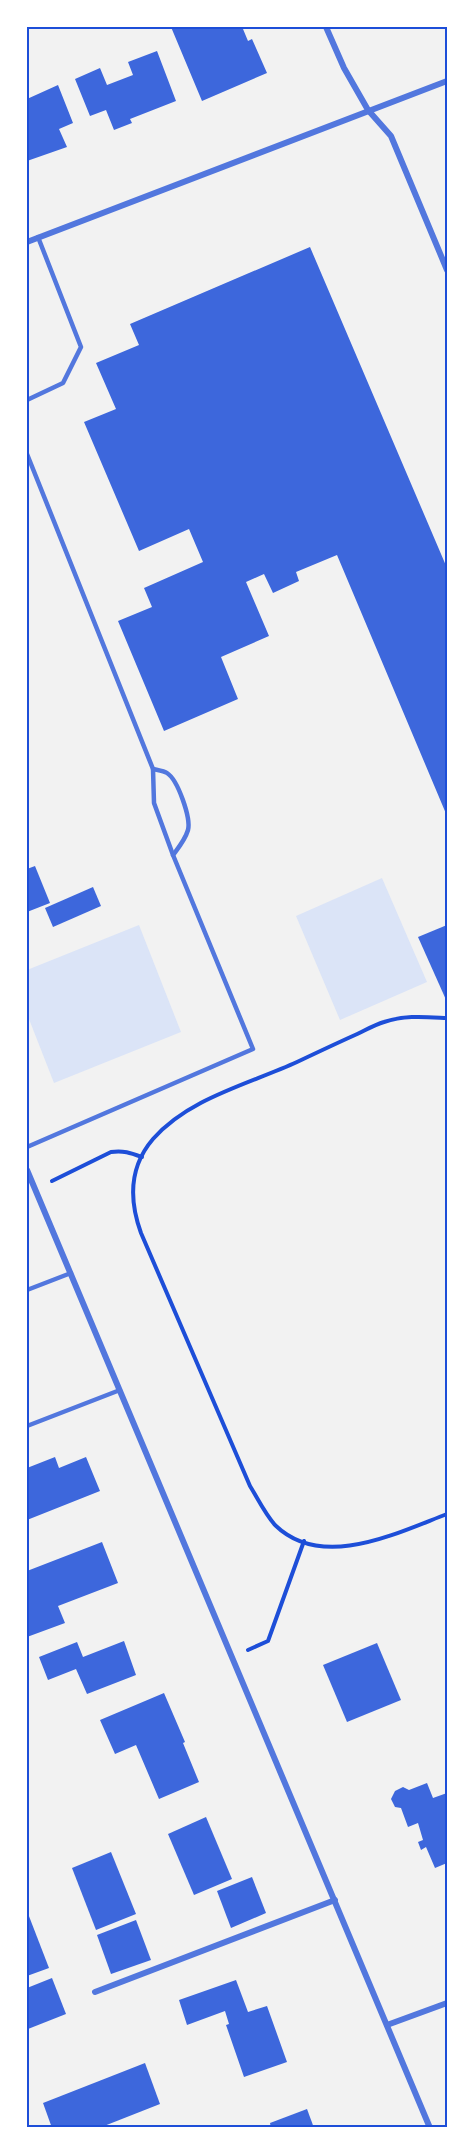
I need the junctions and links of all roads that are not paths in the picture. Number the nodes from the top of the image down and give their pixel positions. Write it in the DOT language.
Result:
graph roads {
  1 [pos="326,27"];
  2 [pos="447,81"];
  3 [pos="368,110"];
  4 [pos="38,237"];
  5 [pos="27,242"];
  6 [pos="447,270"];
  7 [pos="27,400"];
  8 [pos="27,454"];
  9 [pos="153,769"];
  10 [pos="173,855"];
  11 [pos="27,1147"];
  12 [pos="27,1170"];
  13 [pos="71,1273"];
  14 [pos="27,1290"];
  15 [pos="120,1389"];
  16 [pos="27,1426"];
  17 [pos="335,1900"];
  18 [pos="94,1992"];
  19 [pos="447,2003"];
  20 [pos="387,2025"];
  21 [pos="430,2128"];
  1 -- 3 [label="street"];
  2 -- 3 [label="street"];
  3 -- 4 [label="street"];
  3 -- 6 [label="street"];
  4 -- 5 [label="street"];
  4 -- 7 [label="lane"];
  8 -- 9 [label="lane"];
  9 -- 10 [label="lane"];
  9 -- 10 [label="lane"];
  10 -- 11 [label="lane"];
  12 -- 13 [label="street"];
  13 -- 14 [label="lane"];
  13 -- 15 [label="street"];
  15 -- 16 [label="lane"];
  15 -- 17 [label="street"];
  17 -- 18 [label="street"];
  17 -- 20 [label="street"];
  19 -- 20 [label="street"];
  20 -- 21 [label="street"];
}
